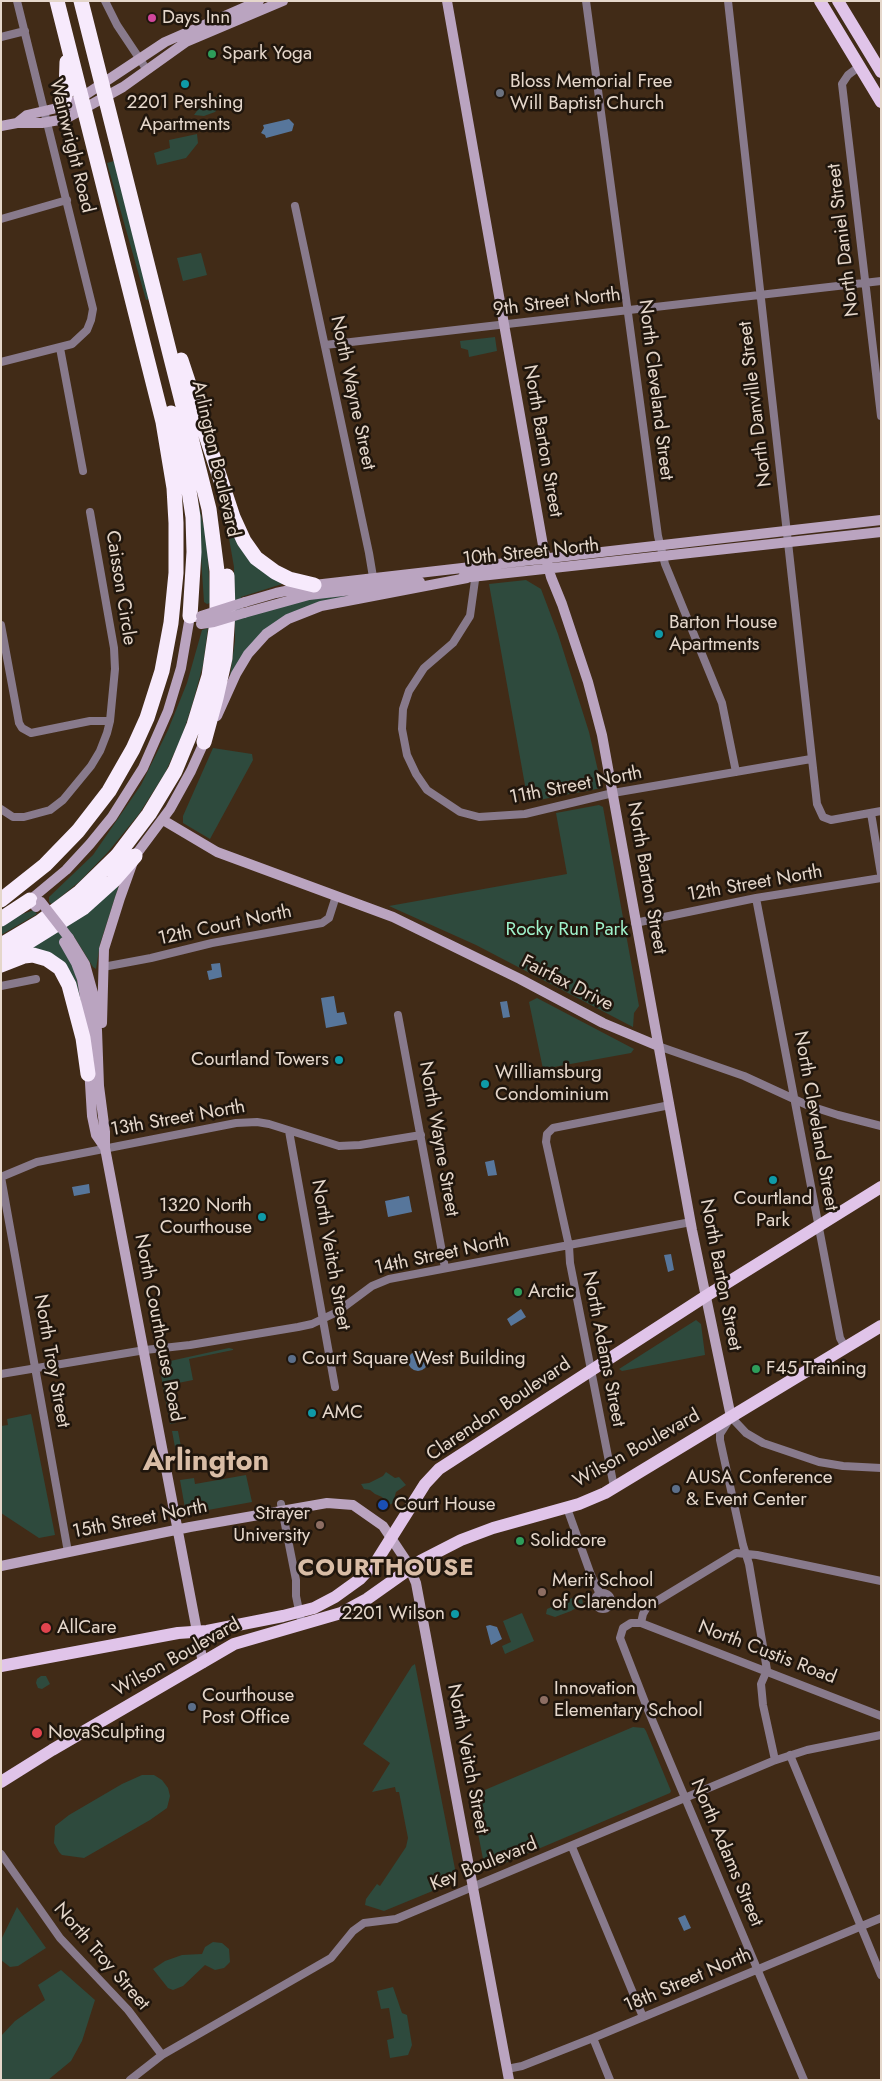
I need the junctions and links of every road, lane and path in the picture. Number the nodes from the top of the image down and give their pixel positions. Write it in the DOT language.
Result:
graph roads {
  1 [pos="17,1"];
  2 [pos="57,1"];
  3 [pos="81,1"];
  4 [pos="283,1"];
  5 [pos="446,1"];
  6 [pos="586,1"];
  7 [pos="728,1"];
  8 [pos="820,1"];
  9 [pos="838,1"];
  10 [pos="258,4"];
  11 [pos="107,5"];
  12 [pos="25,31"];
  13 [pos="1,37"];
  14 [pos="68,43"];
  15 [pos="139,59"];
  16 [pos="860,66"];
  17 [pos="147,70"];
  18 [pos="881,72"];
  19 [pos="104,90"];
  20 [pos="881,102"];
  21 [pos="83,103"];
  22 [pos="62,107"];
  23 [pos="45,111"];
  24 [pos="48,122"];
  25 [pos="17,123"];
  26 [pos="1,126"];
  27 [pos="67,200"];
  28 [pos="295,206"];
  29 [pos="1,219"];
  30 [pos="881,281"];
  31 [pos="866,283"];
  32 [pos="760,296"];
  33 [pos="628,310"];
  34 [pos="163,325"];
  35 [pos="503,325"];
  36 [pos="325,344"];
  37 [pos="60,348"];
  38 [pos="146,357"];
  39 [pos="1,362"];
  40 [pos="881,416"];
  41 [pos="83,471"];
  42 [pos="209,509"];
  43 [pos="90,512"];
  44 [pos="881,520"];
  45 [pos="881,532"];
  46 [pos="788,536"];
  47 [pos="662,551"];
  48 [pos="547,564"];
  49 [pos="477,566"];
  50 [pos="471,578"];
  51 [pos="374,582"];
  52 [pos="314,584"];
  53 [pos="245,607"];
  54 [pos="195,620"];
  55 [pos="1,625"];
  56 [pos="110,721"];
  57 [pos="204,742"];
  58 [pos="811,759"];
  59 [pos="736,772"];
  60 [pos="613,793"];
  61 [pos="1,809"];
  62 [pos="881,811"];
  63 [pos="871,812"];
  64 [pos="163,820"];
  65 [pos="135,856"];
  66 [pos="881,876"];
  67 [pos="336,896"];
  68 [pos="756,898"];
  69 [pos="1,900"];
  70 [pos="35,901"];
  71 [pos="1,919"];
  72 [pos="635,923"];
  73 [pos="1,945"];
  74 [pos="1,958"];
  75 [pos="1,965"];
  76 [pos="103,967"];
  77 [pos="36,979"];
  78 [pos="1,986"];
  79 [pos="398,1015"];
  80 [pos="658,1046"];
  81 [pos="94,1079"];
  82 [pos="795,1100"];
  83 [pos="670,1105"];
  84 [pos="881,1126"];
  85 [pos="289,1131"];
  86 [pos="421,1135"];
  87 [pos="105,1148"];
  88 [pos="1,1177"];
  89 [pos="881,1187"];
  90 [pos="691,1222"];
  91 [pos="818,1227"];
  92 [pos="569,1246"];
  93 [pos="445,1268"];
  94 [pos="706,1296"];
  95 [pos="324,1319"];
  96 [pos="881,1326"];
  97 [pos="845,1347"];
  98 [pos="145,1350"];
  99 [pos="37,1368"];
  100 [pos="591,1371"];
  101 [pos="1,1374"];
  102 [pos="336,1387"];
  103 [pos="731,1417"];
  104 [pos="881,1468"];
  105 [pos="614,1487"];
  106 [pos="315,1505"];
  107 [pos="282,1507"];
  108 [pos="567,1508"];
  109 [pos="178,1530"];
  110 [pos="393,1538"];
  111 [pos="68,1552"];
  112 [pos="745,1553"];
  113 [pos="1,1566"];
  114 [pos="410,1568"];
  115 [pos="881,1581"];
  116 [pos="600,1594"];
  117 [pos="299,1612"];
  118 [pos="641,1623"];
  119 [pos="302,1625"];
  120 [pos="196,1631"];
  121 [pos="202,1663"];
  122 [pos="1,1666"];
  123 [pos="767,1670"];
  124 [pos="881,1716"];
  125 [pos="881,1735"];
  126 [pos="790,1755"];
  127 [pos="775,1760"];
  128 [pos="1,1782"];
  129 [pos="686,1799"];
  130 [pos="572,1847"];
  131 [pos="1,1854"];
  132 [pos="474,1888"];
  133 [pos="881,1918"];
  134 [pos="860,1926"];
  135 [pos="757,1970"];
  136 [pos="881,1975"];
  137 [pos="643,2017"];
  138 [pos="593,2038"];
  139 [pos="162,2055"];
  140 [pos="508,2075"];
  141 [pos="130,2080"];
  142 [pos="610,2080"];
  143 [pos="804,2080"];
  1 -- 12 [label="street, Wainwright Road"];
  2 -- 14 [label="highway"];
  3 -- 19 [label="highway, Arlington Boulevard"];
  4 -- 10 [label="main road"];
  5 -- 35 [label="main road, North Barton Street"];
  6 -- 33 [label="street, North Cleveland Street"];
  7 -- 32 [label="street, North Danville Street"];
  8 -- 16 [label="main road"];
  9 -- 18 [label="main road"];
  10 -- 15 [label="main road"];
  10 -- 17 [label="main road"];
  11 -- 15 [label="street"];
  12 -- 13 [label="street"];
  12 -- 23 [label="street, Wainwright Road"];
  14 -- 21 [label="highway"];
  14 -- 22 [label="highway"];
  15 -- 17 [label="street"];
  15 -- 19 [label="main road"];
  16 -- 20 [label="main road"];
  16 -- 31 [label="street, North Daniel Street"];
  17 -- 19 [label="main road"];
  19 -- 21 [label="main road"];
  19 -- 34 [label="highway, Arlington Boulevard"];
  21 -- 22 [label="main road"];
  21 -- 24 [label="main road"];
  21 -- 38 [label="highway"];
  22 -- 23 [label="main road"];
  23 -- 24 [label="street, Wainwright Road"];
  23 -- 25 [label="main road"];
  24 -- 25 [label="main road"];
  24 -- 27 [label="street, Wainwright Road"];
  25 -- 26 [label="main road"];
  27 -- 29 [label="street"];
  27 -- 37 [label="street, Wainwright Road"];
  28 -- 36 [label="street, North Wayne Street"];
  30 -- 31 [label="street, 9th Street North"];
  31 -- 32 [label="street, 9th Street North"];
  31 -- 40 [label="street, North Daniel Street"];
  32 -- 33 [label="street, 9th Street North"];
  32 -- 46 [label="street, North Danville Street"];
  33 -- 35 [label="street, 9th Street North"];
  33 -- 47 [label="street, North Cleveland Street"];
  34 -- 42 [label="highway, Arlington Boulevard"];
  34 -- 52 [label="highway"];
  35 -- 36 [label="street, 9th Street North"];
  35 -- 48 [label="main road, North Barton Street"];
  36 -- 51 [label="street, North Wayne Street"];
  37 -- 39 [label="street, Wainwright Road"];
  37 -- 41 [label="street"];
  38 -- 54 [label="highway"];
  38 -- 69 [label="highway"];
  42 -- 57 [label="highway"];
  42 -- 73 [label="highway, Arlington Boulevard"];
  43 -- 56 [label="street, Caisson Circle"];
  44 -- 46 [label="main road, 10th Street North"];
  45 -- 46 [label="main road, 10th Street North"];
  46 -- 47 [label="main road, 10th Street North"];
  46 -- 58 [label="street, North Danville Street"];
  47 -- 48 [label="main road, 10th Street North"];
  47 -- 59 [label="street, North Cleveland Street"];
  48 -- 49 [label="main road, 10th Street North"];
  48 -- 50 [label="main road, 10th Street North"];
  48 -- 60 [label="main road, North Barton Street"];
  49 -- 50 [label="street, 11th Street North"];
  49 -- 51 [label="main road, 10th Street North"];
  50 -- 51 [label="main road, 10th Street North"];
  50 -- 57 [label="main road"];
  50 -- 60 [label="street, 11th Street North"];
  51 -- 52 [label="main road, 10th Street North"];
  51 -- 53 [label="main road, 10th Street North"];
  52 -- 53 [label="main road, 10th Street North"];
  53 -- 54 [label="main road, 10th Street North, bridge"];
  54 -- 70 [label="main road"];
  55 -- 56 [label="street"];
  56 -- 61 [label="street, Caisson Circle"];
  57 -- 64 [label="main road"];
  58 -- 59 [label="street, 11th Street North"];
  58 -- 63 [label="street, North Danville Street"];
  59 -- 60 [label="street, 11th Street North"];
  60 -- 72 [label="main road, North Barton Street"];
  62 -- 63 [label="street"];
  63 -- 66 [label="street"];
  64 -- 65 [label="main road"];
  64 -- 67 [label="main road, Fairfax Drive"];
  65 -- 74 [label="highway"];
  65 -- 76 [label="main road"];
  66 -- 68 [label="street, 12th Street North"];
  67 -- 76 [label="street, 12th Court North"];
  67 -- 80 [label="main road, Fairfax Drive"];
  68 -- 72 [label="street, 12th Street North"];
  68 -- 82 [label="street, North Cleveland Street"];
  70 -- 71 [label="highway"];
  70 -- 81 [label="main road, North Courthouse Road, bridge"];
  72 -- 80 [label="main road, North Barton Street"];
  75 -- 81 [label="highway"];
  76 -- 81 [label="main road"];
  77 -- 78 [label="street"];
  79 -- 86 [label="street, North Wayne Street"];
  80 -- 82 [label="street, Fairfax Drive"];
  80 -- 83 [label="main road, North Barton Street"];
  81 -- 87 [label="main road, North Courthouse Road"];
  82 -- 84 [label="street, Fairfax Drive"];
  82 -- 91 [label="street, North Cleveland Street"];
  83 -- 90 [label="main road, North Barton Street"];
  83 -- 92 [label="street, North Adams Street"];
  85 -- 86 [label="street, 13th Street North"];
  85 -- 87 [label="street, 13th Street North"];
  85 -- 95 [label="street, North Veitch Street"];
  86 -- 93 [label="street, North Wayne Street"];
  87 -- 88 [label="street, 13th Street North"];
  87 -- 98 [label="main road, North Courthouse Road"];
  88 -- 99 [label="street, North Troy Street"];
  89 -- 91 [label="main road, Clarendon Boulevard"];
  90 -- 92 [label="street, 14th Street North"];
  90 -- 94 [label="main road, North Barton Street"];
  91 -- 94 [label="main road, Clarendon Boulevard"];
  91 -- 97 [label="street, North Cleveland Street"];
  92 -- 93 [label="street, 14th Street North"];
  92 -- 100 [label="street, North Adams Street"];
  93 -- 95 [label="street, 14th Street North"];
  94 -- 100 [label="main road, Clarendon Boulevard"];
  94 -- 103 [label="main road, North Barton Street"];
  95 -- 98 [label="street, 14th Street North"];
  95 -- 102 [label="street, North Veitch Street"];
  96 -- 97 [label="main road, Wilson Boulevard"];
  97 -- 103 [label="main road, Wilson Boulevard"];
  98 -- 99 [label="street, 14th Street North"];
  98 -- 109 [label="main road, North Courthouse Road"];
  99 -- 101 [label="street, 14th Street North"];
  99 -- 111 [label="street, North Troy Street"];
  100 -- 105 [label="street, North Adams Street"];
  100 -- 110 [label="main road, Clarendon Boulevard"];
  103 -- 104 [label="street"];
  103 -- 105 [label="main road, Wilson Boulevard"];
  103 -- 112 [label="street"];
  105 -- 108 [label="main road, Wilson Boulevard"];
  106 -- 107 [label="main road, 15th Street North"];
  106 -- 110 [label="main road, North Veitch Street"];
  107 -- 109 [label="main road, 15th Street North"];
  107 -- 117 [label="street"];
  108 -- 114 [label="main road, Wilson Boulevard"];
  108 -- 116 [label="street"];
  109 -- 111 [label="main road, 15th Street North"];
  109 -- 120 [label="main road, North Courthouse Road"];
  110 -- 114 [label="main road, North Veitch Street"];
  110 -- 117 [label="main road, Clarendon Boulevard"];
  111 -- 113 [label="main road, 15th Street North"];
  112 -- 115 [label="street"];
  112 -- 118 [label="street"];
  112 -- 123 [label="street"];
  114 -- 119 [label="main road, Wilson Boulevard"];
  114 -- 132 [label="main road, North Veitch Street"];
  117 -- 119 [label="street"];
  117 -- 120 [label="main road, Clarendon Boulevard"];
  118 -- 123 [label="street, North Custis Road"];
  118 -- 129 [label="street, North Adams Street"];
  119 -- 121 [label="main road, Wilson Boulevard"];
  120 -- 121 [label="main road, North Courthouse Road"];
  120 -- 122 [label="main road, Clarendon Boulevard"];
  121 -- 128 [label="main road, Wilson Boulevard"];
  123 -- 124 [label="street, North Custis Road"];
  123 -- 127 [label="street"];
  125 -- 126 [label="street, Key Boulevard"];
  126 -- 127 [label="street, Key Boulevard"];
  126 -- 134 [label="street"];
  127 -- 129 [label="street, Key Boulevard"];
  129 -- 130 [label="street, Key Boulevard"];
  129 -- 135 [label="street, North Adams Street"];
  130 -- 132 [label="street, Key Boulevard"];
  130 -- 137 [label="street"];
  131 -- 139 [label="street, North Troy Street"];
  132 -- 139 [label="street, Key Boulevard"];
  132 -- 140 [label="main road, North Veitch Street"];
  133 -- 134 [label="street, 18th Street North"];
  134 -- 135 [label="street, 18th Street North"];
  134 -- 136 [label="street"];
  135 -- 137 [label="street, 18th Street North"];
  135 -- 143 [label="street, North Adams Street"];
  137 -- 138 [label="street, 18th Street North"];
  138 -- 140 [label="street, 18th Street North"];
  138 -- 142 [label="street"];
  139 -- 141 [label="street, Key Boulevard"];
}
